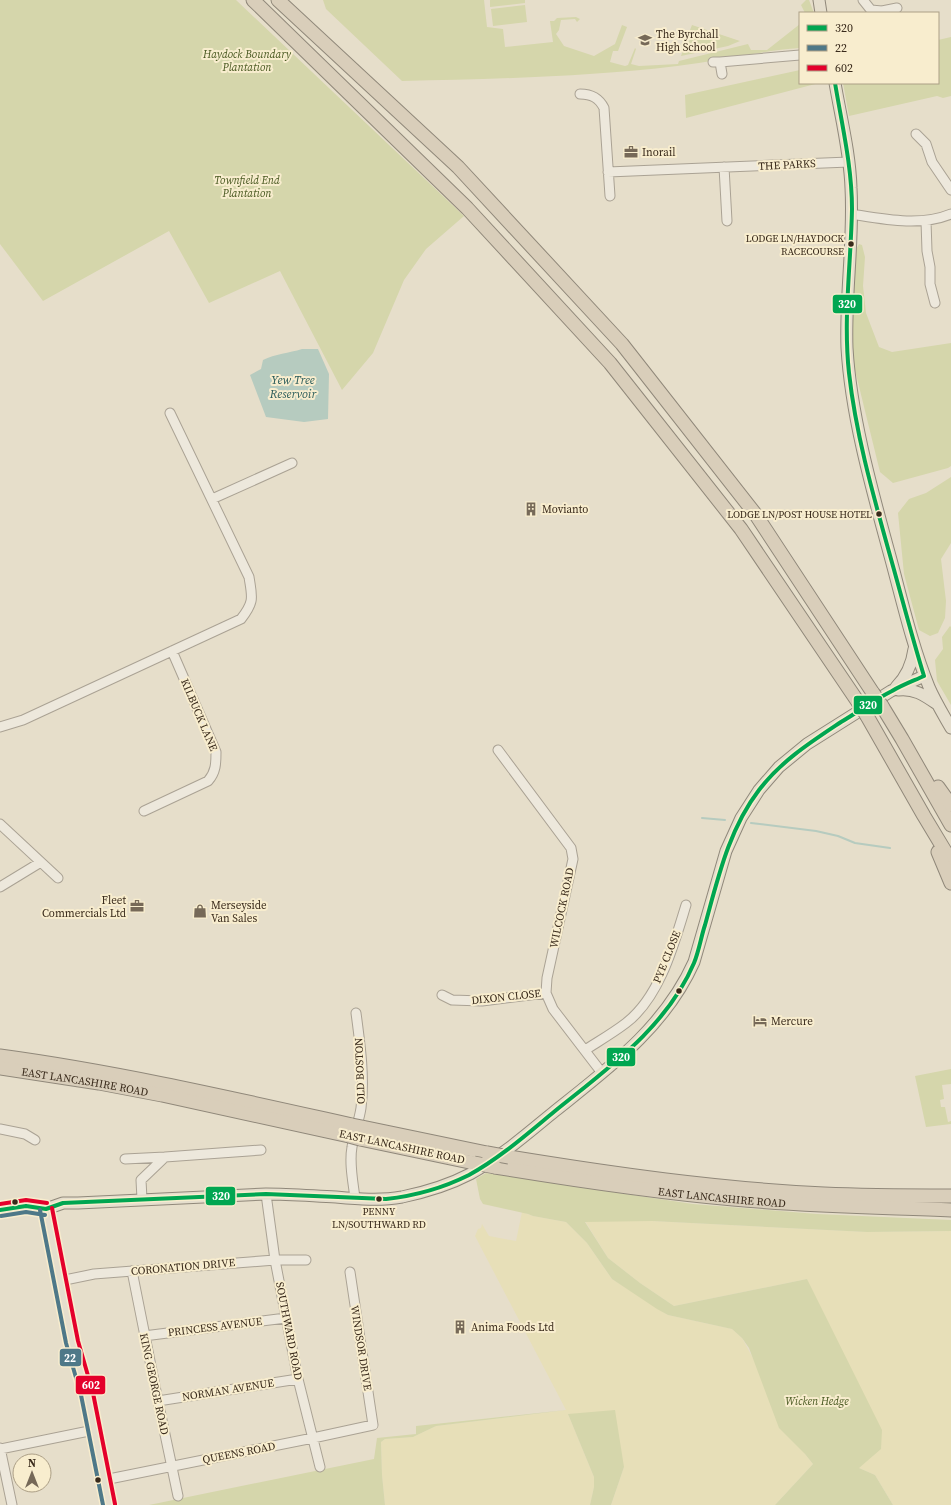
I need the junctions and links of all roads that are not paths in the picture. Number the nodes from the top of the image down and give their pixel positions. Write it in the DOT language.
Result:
graph roads {
  1 [pos="253,0"];
  2 [pos="278,0"];
  3 [pos="819,0"];
  4 [pos="863,0"];
  5 [pos="897,7"];
  6 [pos="821,12"];
  7 [pos="799,55"];
  8 [pos="722,74"];
  9 [pos="835,84"];
  10 [pos="580,94"];
  11 [pos="916,134"];
  12 [pos="849,162"];
  13 [pos="724,167"];
  14 [pos="608,172"];
  15 [pos="951,190"];
  16 [pos="610,196"];
  17 [pos="851,214"];
  18 [pos="951,214"];
  19 [pos="726,220"];
  20 [pos="926,221"];
  21 [pos="935,303"];
  22 [pos="170,413"];
  23 [pos="292,463"];
  24 [pos="212,499"];
  25 [pos="914,646"];
  26 [pos="172,651"];
  27 [pos="924,676"];
  28 [pos="891,691"];
  29 [pos="937,704"];
  30 [pos="0,727"];
  31 [pos="951,728"];
  32 [pos="902,739"];
  33 [pos="498,750"];
  34 [pos="951,805"];
  35 [pos="144,811"];
  36 [pos="924,816"];
  37 [pos="0,824"];
  38 [pos="951,825"];
  39 [pos="951,861"];
  40 [pos="41,862"];
  41 [pos="58,878"];
  42 [pos="951,883"];
  43 [pos="0,887"];
  44 [pos="686,905"];
  45 [pos="546,993"];
  46 [pos="442,995"];
  47 [pos="356,1013"];
  48 [pos="585,1050"];
  49 [pos="0,1056"];
  50 [pos="0,1068"];
  51 [pos="602,1073"];
  52 [pos="0,1129"];
  53 [pos="356,1132"];
  54 [pos="35,1140"];
  55 [pos="261,1150"];
  56 [pos="165,1157"];
  57 [pos="125,1159"];
  58 [pos="266,1194"];
  59 [pos="951,1196"];
  60 [pos="355,1198"];
  61 [pos="142,1199"];
  62 [pos="46,1209"];
  63 [pos="0,1210"];
  64 [pos="951,1210"];
  65 [pos="275,1260"];
  66 [pos="306,1260"];
  67 [pos="132,1272"];
  68 [pos="350,1272"];
  69 [pos="60,1280"];
  70 [pos="286,1318"];
  71 [pos="144,1336"];
  72 [pos="298,1379"];
  73 [pos="158,1402"];
  74 [pos="373,1424"];
  75 [pos="94,1430"];
  76 [pos="314,1438"];
  77 [pos="0,1449"];
  78 [pos="172,1467"];
  79 [pos="320,1467"];
  80 [pos="2,1472"];
  81 [pos="104,1480"];
  82 [pos="178,1496"];
  83 [pos="12,1505"];
  84 [pos="109,1505"];
  1 -- 36 [label="highway, bridge"];
  2 -- 32 [label="highway, bridge"];
  3 -- 6 [label="main road"];
  4 -- 5 [label="street"];
  7 -- 8 [label="street"];
  9 -- 12 [label="main road"];
  10 -- 14 [label="street"];
  11 -- 15 [label="street"];
  12 -- 13 [label="street, THE PARKS"];
  12 -- 17 [label="main road"];
  13 -- 14 [label="street, THE PARKS"];
  13 -- 19 [label="street"];
  14 -- 16 [label="street"];
  17 -- 20 [label="street"];
  17 -- 25 [label="main road"];
  18 -- 20 [label="street"];
  20 -- 21 [label="street"];
  22 -- 24 [label="street"];
  23 -- 24 [label="street"];
  24 -- 26 [label="street"];
  25 -- 27 [label="main road"];
  25 -- 28 [label="main road"];
  26 -- 30 [label="street"];
  26 -- 35 [label="street, KILBUCK LANE"];
  27 -- 28 [label="main road"];
  27 -- 29 [label="main road"];
  28 -- 29 [label="main road"];
  28 -- 51 [label="main road"];
  29 -- 31 [label="main road"];
  32 -- 34 [label="highway"];
  32 -- 38 [label="highway"];
  33 -- 45 [label="street, WILCOCK ROAD"];
  36 -- 39 [label="highway"];
  36 -- 42 [label="highway"];
  37 -- 40 [label="street"];
  40 -- 41 [label="street"];
  40 -- 43 [label="street"];
  44 -- 48 [label="street, PYE CLOSE"];
  45 -- 46 [label="street, DIXON CLOSE"];
  45 -- 48 [label="street"];
  47 -- 60 [label="street, OLD BOSTON"];
  48 -- 51 [label="street"];
  49 -- 53 [label="highway, EAST LANCASHIRE ROAD"];
  50 -- 53 [label="highway, EAST LANCASHIRE ROAD"];
  51 -- 60 [label="main road"];
  52 -- 54 [label="street"];
  53 -- 59 [label="highway, EAST LANCASHIRE ROAD, bridge"];
  53 -- 64 [label="highway, EAST LANCASHIRE ROAD, bridge"];
  55 -- 56 [label="street"];
  56 -- 57 [label="street"];
  56 -- 61 [label="street"];
  58 -- 60 [label="main road"];
  58 -- 61 [label="main road"];
  58 -- 65 [label="street, SOUTHWARD ROAD"];
  61 -- 62 [label="main road"];
  62 -- 63 [label="main road"];
  62 -- 69 [label="main road"];
  65 -- 66 [label="street, CORONATION DRIVE"];
  65 -- 67 [label="street, CORONATION DRIVE"];
  65 -- 70 [label="street, SOUTHWARD ROAD"];
  67 -- 69 [label="street, CORONATION DRIVE"];
  67 -- 71 [label="street, KING GEORGE ROAD"];
  68 -- 74 [label="street, WINDSOR DRIVE"];
  69 -- 75 [label="main road"];
  70 -- 71 [label="street, PRINCESS AVENUE"];
  70 -- 72 [label="street, SOUTHWARD ROAD"];
  71 -- 73 [label="street, KING GEORGE ROAD"];
  72 -- 73 [label="street, NORMAN AVENUE"];
  72 -- 76 [label="street, SOUTHWARD ROAD"];
  73 -- 78 [label="street, KING GEORGE ROAD"];
  74 -- 76 [label="street, QUEENS ROAD"];
  75 -- 77 [label="street"];
  75 -- 81 [label="main road"];
  76 -- 78 [label="street, QUEENS ROAD"];
  76 -- 79 [label="street, SOUTHWARD ROAD"];
  77 -- 80 [label="street"];
  78 -- 81 [label="street, QUEENS ROAD"];
  78 -- 82 [label="street, KING GEORGE ROAD"];
  80 -- 83 [label="street"];
  81 -- 84 [label="main road"];
}
